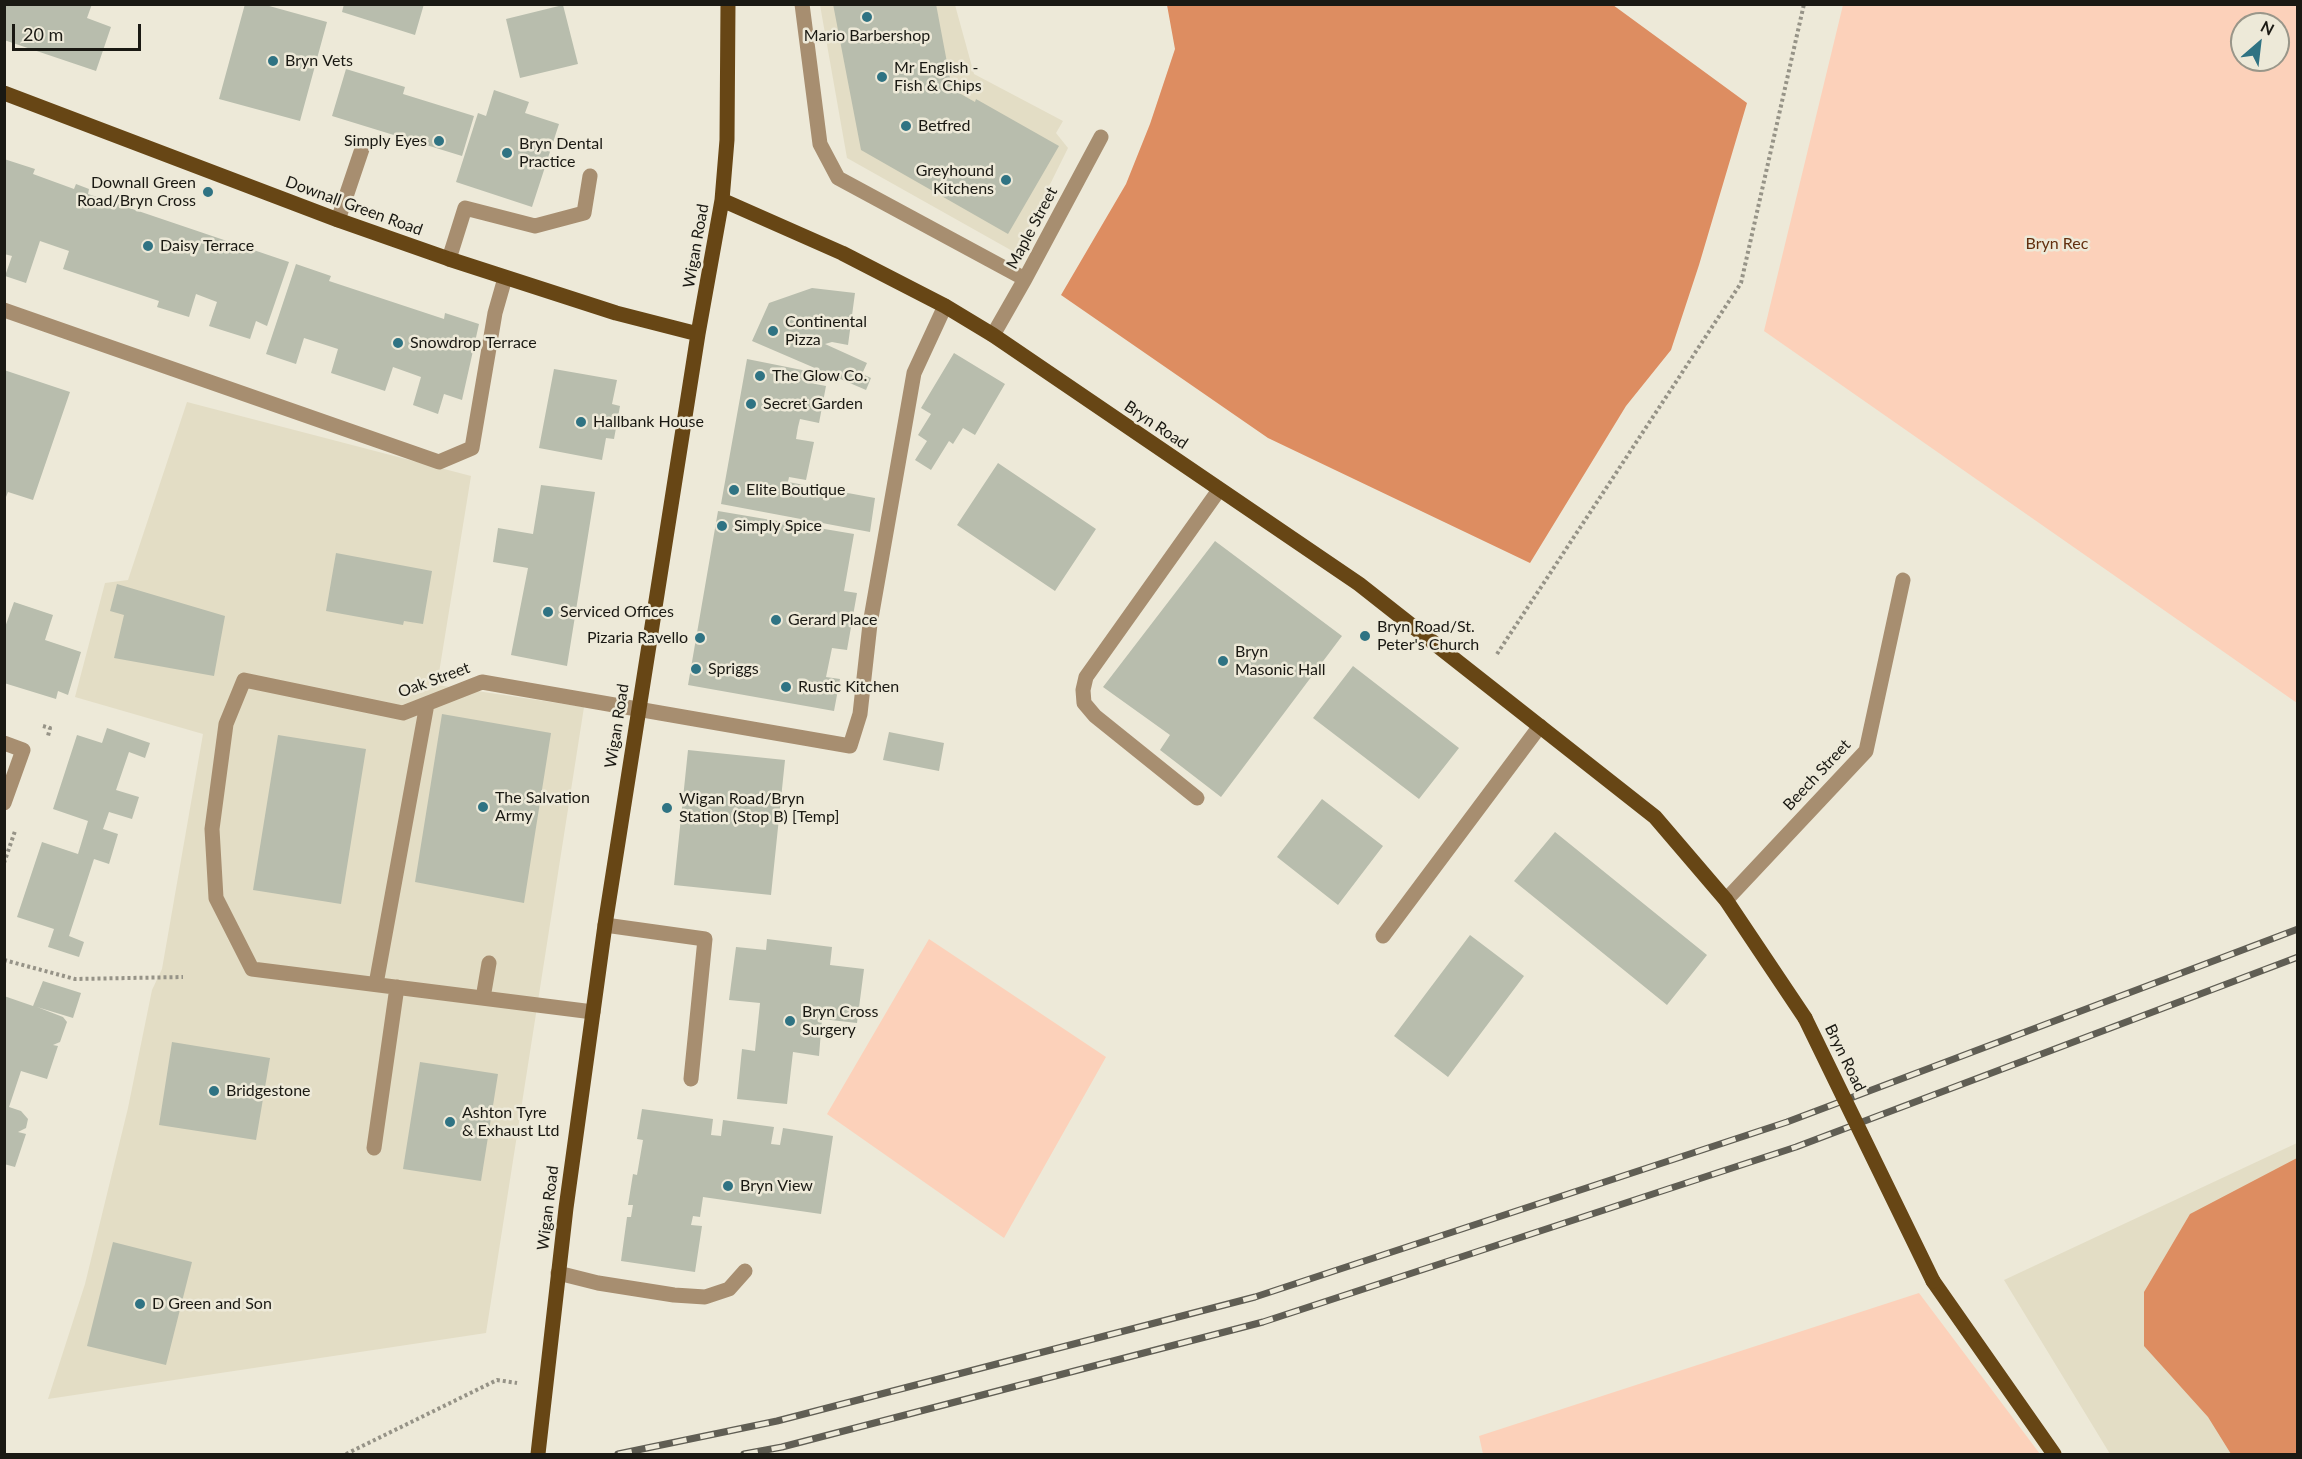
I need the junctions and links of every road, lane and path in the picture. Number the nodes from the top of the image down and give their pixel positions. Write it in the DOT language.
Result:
graph roads {
  1 [pos="728,4"];
  2 [pos="802,4"];
  3 [pos="1804,4"];
  4 [pos="4,93"];
  5 [pos="1101,137"];
  6 [pos="363,146"];
  7 [pos="590,176"];
  8 [pos="722,200"];
  9 [pos="338,220"];
  10 [pos="449,259"];
  11 [pos="505,278"];
  12 [pos="1025,279"];
  13 [pos="945,306"];
  14 [pos="4,310"];
  15 [pos="698,334"];
  16 [pos="993,335"];
  17 [pos="1219,490"];
  18 [pos="1903,580"];
  19 [pos="1480,680"];
  20 [pos="427,704"];
  21 [pos="638,708"];
  22 [pos="1540,726"];
  23 [pos="4,743"];
  24 [pos="1197,798"];
  25 [pos="4,803"];
  26 [pos="1726,900"];
  27 [pos="605,925"];
  28 [pos="1383,936"];
  29 [pos="4,960"];
  30 [pos="489,963"];
  31 [pos="183,977"];
  32 [pos="376,984"];
  33 [pos="397,987"];
  34 [pos="483,998"];
  35 [pos="592,1012"];
  36 [pos="691,1079"];
  37 [pos="374,1148"];
  38 [pos="745,1271"];
  39 [pos="558,1273"];
  40 [pos="546,1386"];
  41 [pos="346,1455"];
  42 [pos="538,1455"];
  43 [pos="2054,1455"];
  1 -- 8 [label="main road, Wigan Road"];
  2 -- 12 [label="street"];
  3 -- 19 [label="path"];
  4 -- 9 [label="main road, Downall Green Road"];
  5 -- 12 [label="street, Maple Street"];
  6 -- 9 [label="street"];
  7 -- 10 [label="street"];
  8 -- 13 [label="main road, Bryn Road"];
  8 -- 15 [label="main road, Wigan Road"];
  9 -- 10 [label="main road, Downall Green Road"];
  10 -- 11 [label="main road, Downall Green Road"];
  11 -- 14 [label="street"];
  11 -- 15 [label="main road, Downall Green Road"];
  12 -- 16 [label="street, Maple Street"];
  13 -- 16 [label="main road, Bryn Road"];
  13 -- 21 [label="street, Oak Street"];
  15 -- 21 [label="main road, Wigan Road"];
  16 -- 17 [label="main road, Bryn Road"];
  17 -- 19 [label="main road, Bryn Road"];
  17 -- 24 [label="street"];
  18 -- 26 [label="street, Beech Street"];
  19 -- 22 [label="main road, Bryn Road"];
  20 -- 21 [label="street, Oak Street"];
  20 -- 32 [label="street"];
  20 -- 32 [label="street, Oak Street"];
  21 -- 27 [label="main road, Wigan Road"];
  22 -- 26 [label="main road, Bryn Road"];
  22 -- 28 [label="street"];
  23 -- 25 [label="street"];
  26 -- 43 [label="main road, Bryn Road, bridge"];
  27 -- 35 [label="main road, Wigan Road"];
  27 -- 36 [label="street"];
  29 -- 31 [label="path"];
  30 -- 34 [label="street"];
  32 -- 33 [label="street"];
  33 -- 34 [label="street"];
  33 -- 37 [label="street"];
  34 -- 35 [label="street"];
  35 -- 39 [label="main road, Wigan Road"];
  38 -- 39 [label="street"];
  39 -- 40 [label="main road, Wigan Road"];
  40 -- 41 [label="path"];
  40 -- 42 [label="main road, Wigan Road"];
}
